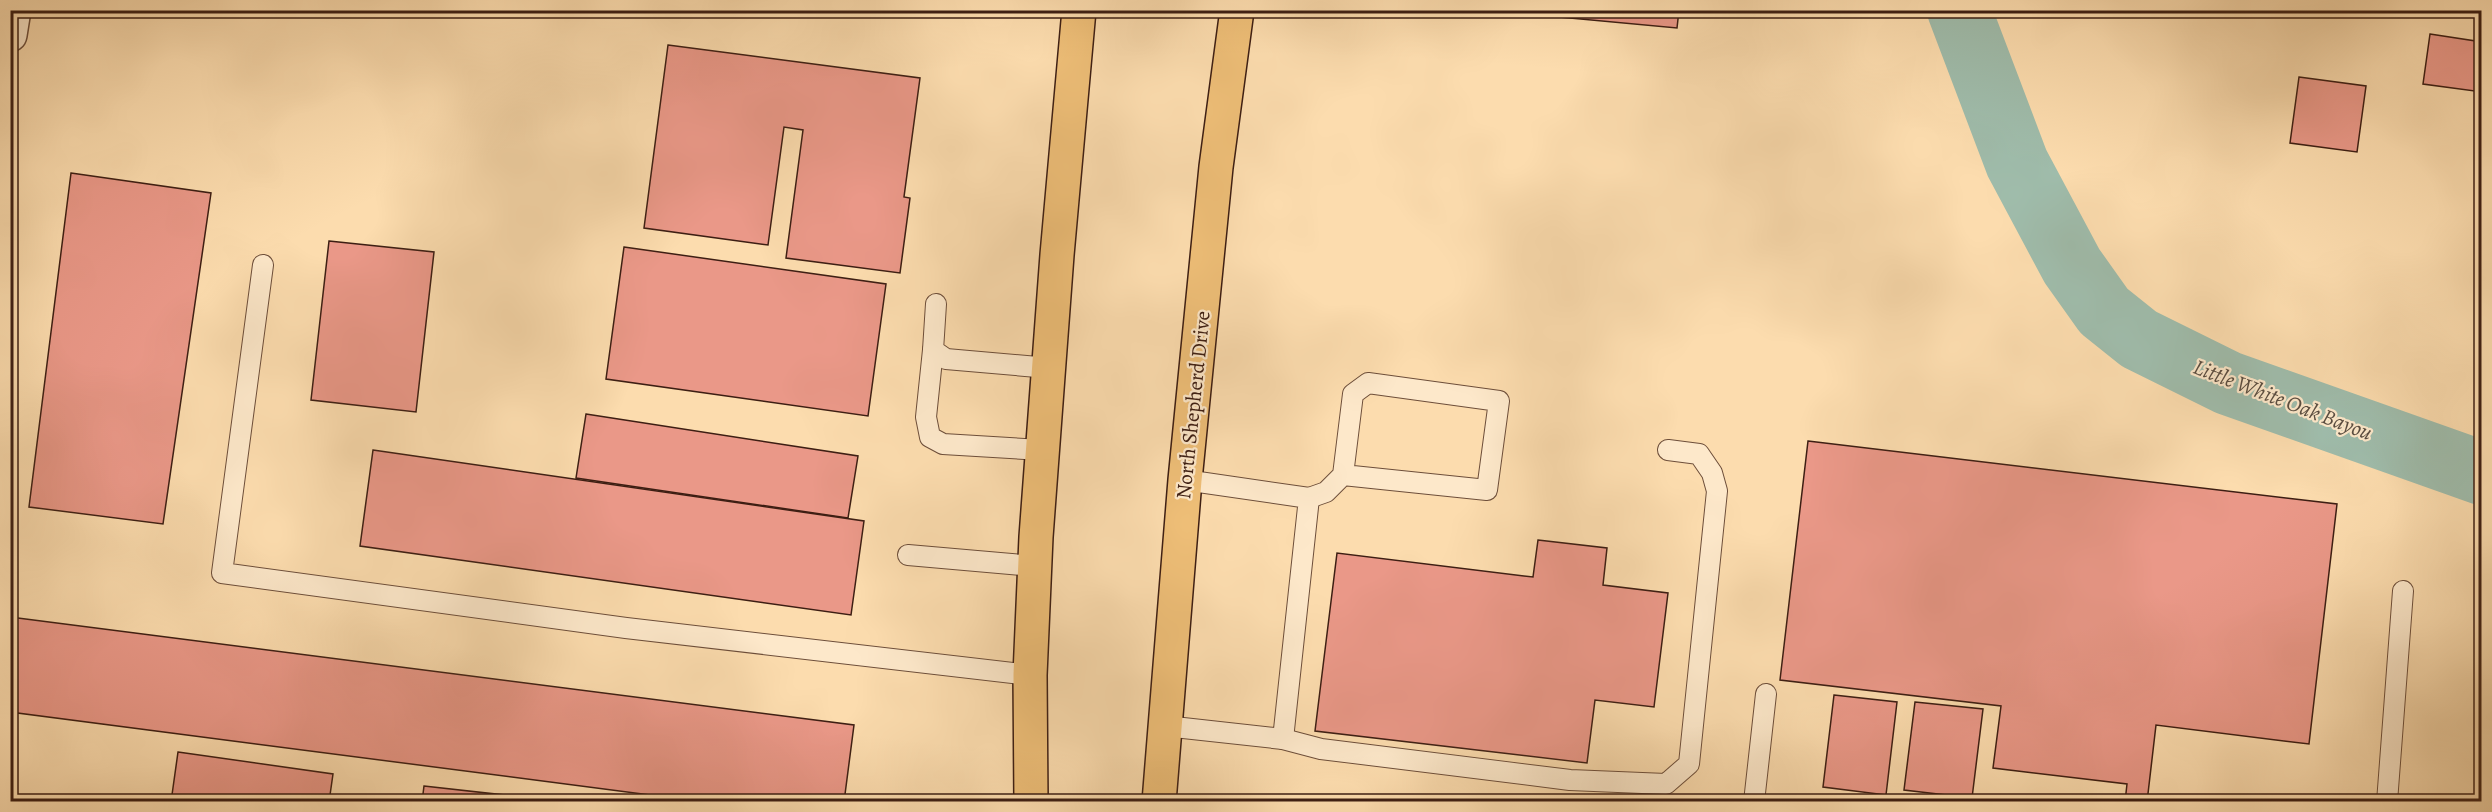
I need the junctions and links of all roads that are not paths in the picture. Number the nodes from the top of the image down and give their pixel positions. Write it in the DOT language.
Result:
graph roads {
  1 [pos="14,10"];
  2 [pos="1079,10"];
  3 [pos="1237,10"];
  4 [pos="10,35"];
  5 [pos="263,265"];
  6 [pos="936,304"];
  7 [pos="933,350"];
  8 [pos="1048,368"];
  9 [pos="1042,450"];
  10 [pos="1668,450"];
  11 [pos="1343,475"];
  12 [pos="1185,480"];
  13 [pos="1309,498"];
  14 [pos="908,555"];
  15 [pos="1034,566"];
  16 [pos="2403,591"];
  17 [pos="1030,675"];
  18 [pos="1766,694"];
  19 [pos="1165,726"];
  20 [pos="1283,739"];
  21 [pos="1031,801"];
  22 [pos="1160,801"];
  23 [pos="1754,801"];
  24 [pos="2387,801"];
  1 -- 4 [label="street"];
  2 -- 8 [label="main road"];
  3 -- 12 [label="main road, North Shepherd Drive"];
  5 -- 17 [label="lane"];
  6 -- 7 [label="lane"];
  7 -- 8 [label="lane"];
  7 -- 9 [label="lane"];
  8 -- 9 [label="main road"];
  9 -- 15 [label="main road"];
  10 -- 20 [label="lane"];
  11 -- 11 [label="lane"];
  11 -- 13 [label="lane"];
  12 -- 13 [label="lane"];
  12 -- 19 [label="main road, North Shepherd Drive"];
  13 -- 20 [label="lane"];
  14 -- 15 [label="lane"];
  15 -- 17 [label="main road"];
  16 -- 24 [label="lane"];
  17 -- 21 [label="main road"];
  18 -- 23 [label="lane"];
  19 -- 20 [label="lane"];
  19 -- 22 [label="main road, North Shepherd Drive"];
}
